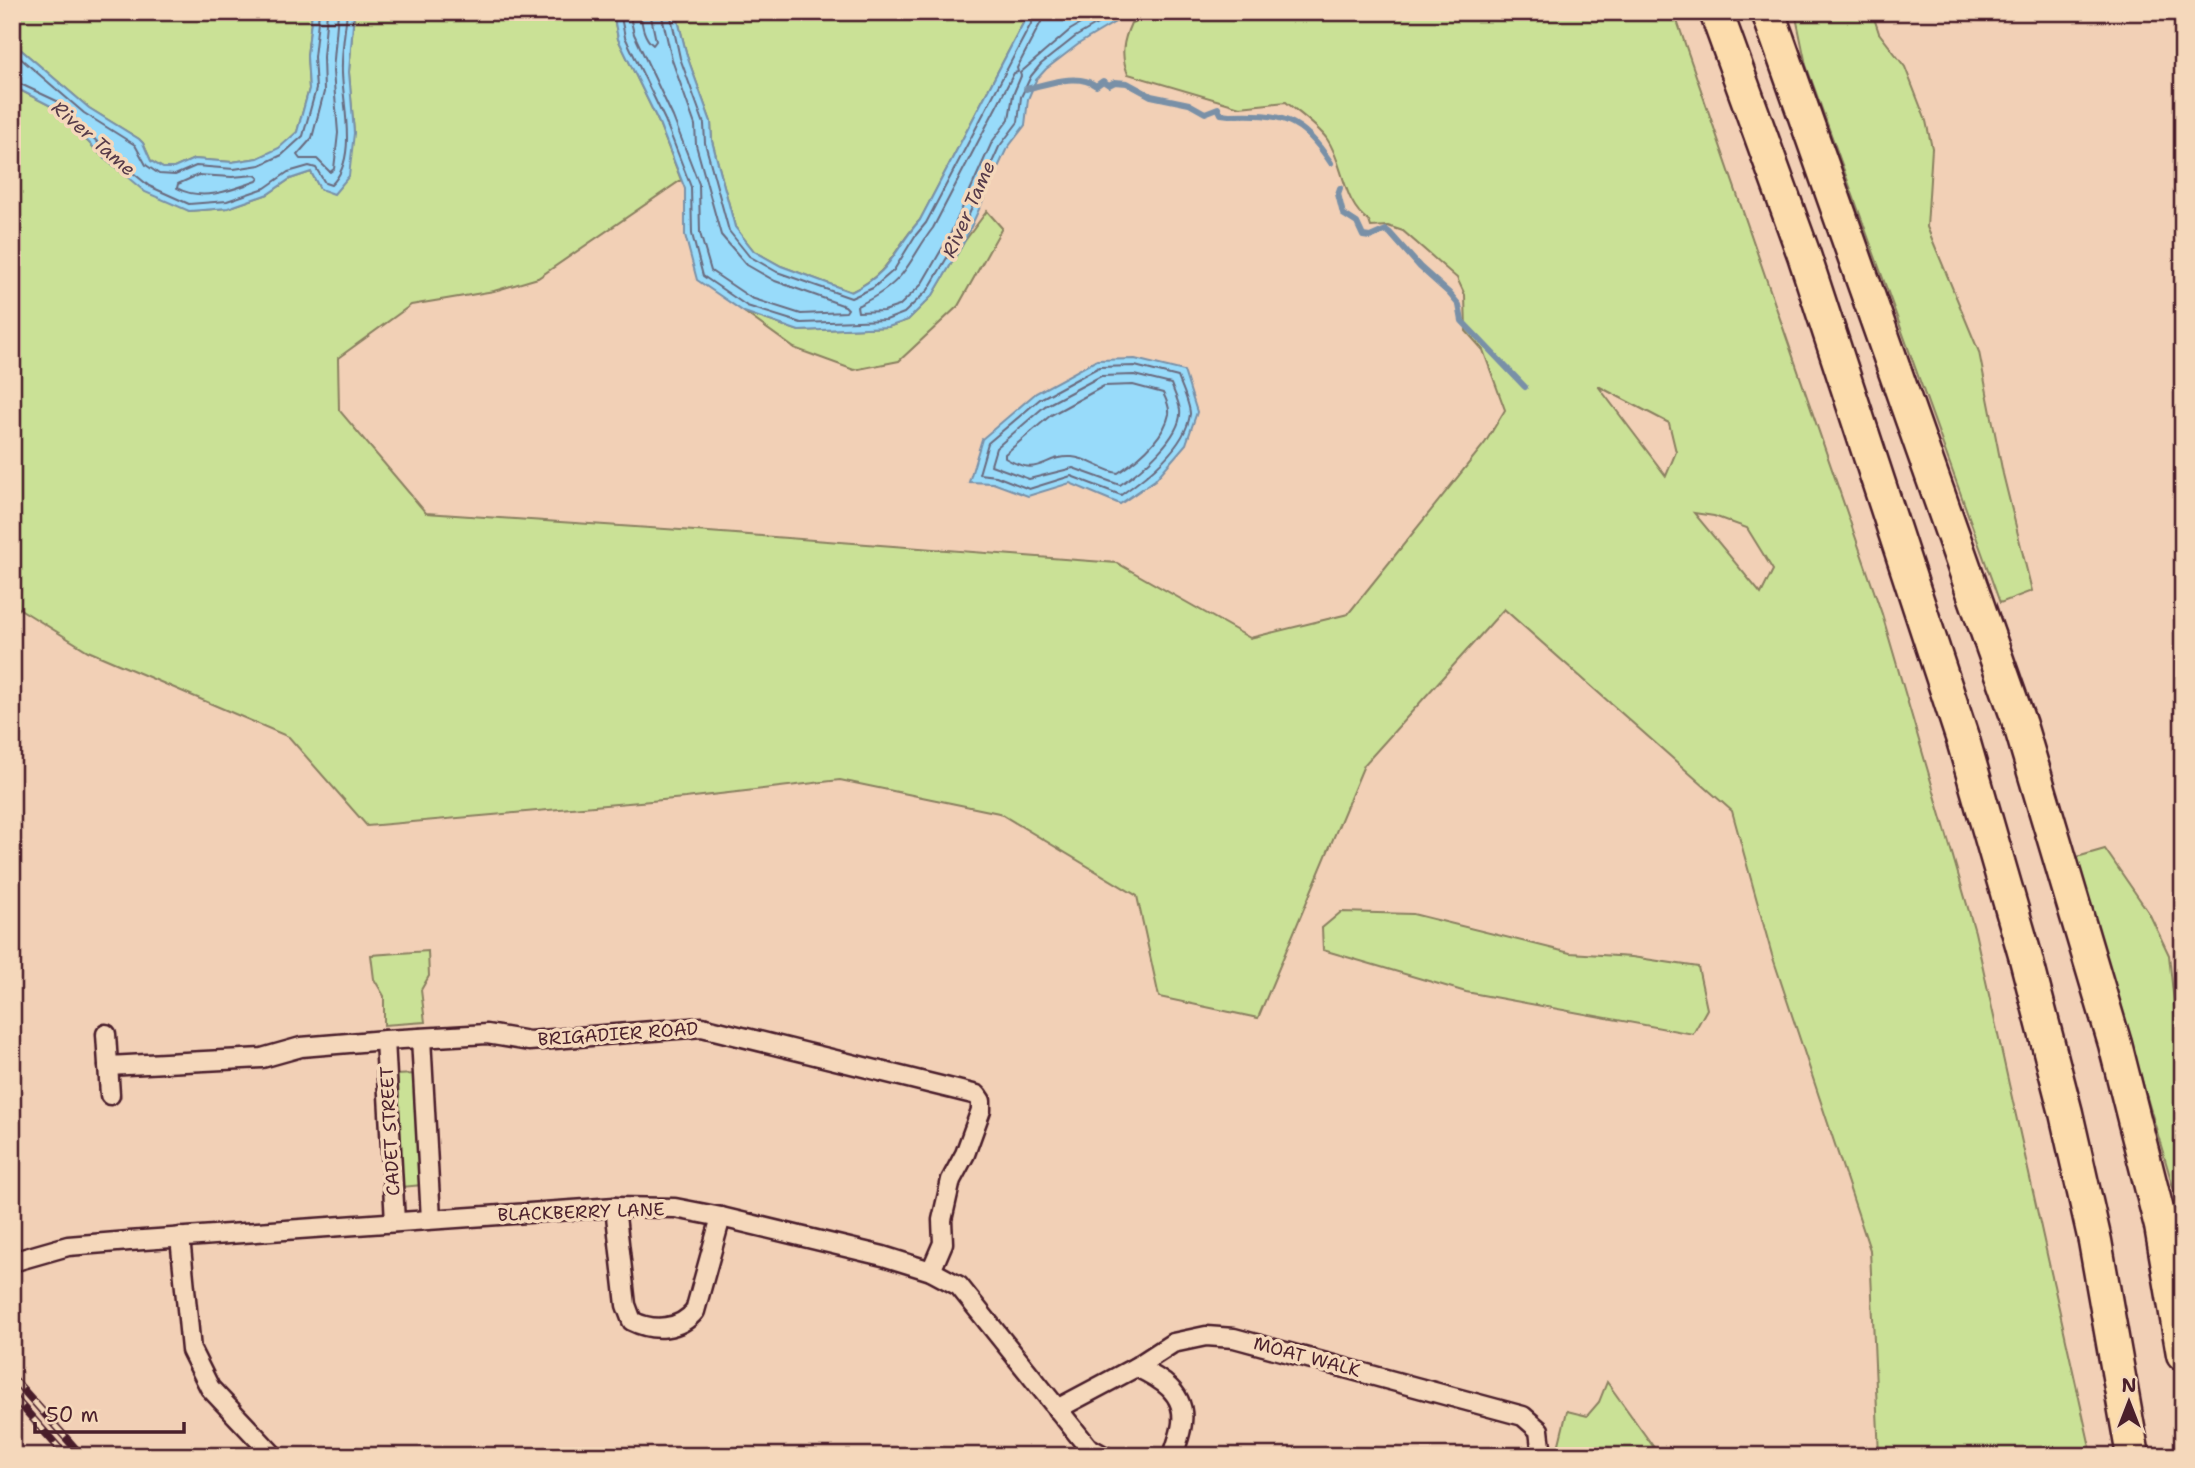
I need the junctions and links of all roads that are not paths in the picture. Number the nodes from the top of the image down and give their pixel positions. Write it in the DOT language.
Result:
graph roads {
  1 [pos="1716,12"];
  2 [pos="1769,12"];
  3 [pos="106,1034"];
  4 [pos="421,1038"];
  5 [pos="385,1040"];
  6 [pos="108,1066"];
  7 [pos="110,1095"];
  8 [pos="615,1207"];
  9 [pos="721,1217"];
  10 [pos="431,1219"];
  11 [pos="395,1222"];
  12 [pos="180,1237"];
  13 [pos="12,1262"];
  14 [pos="931,1271"];
  15 [pos="2183,1354"];
  16 [pos="1136,1367"];
  17 [pos="1057,1409"];
  18 [pos="275,1456"];
  19 [pos="1104,1456"];
  20 [pos="1173,1456"];
  21 [pos="1542,1456"];
  22 [pos="2133,1456"];
  1 -- 22 [label="highway"];
  2 -- 15 [label="highway"];
  3 -- 6 [label="street"];
  4 -- 5 [label="street, BRIGADIER ROAD"];
  4 -- 10 [label="street, CADET STREET"];
  4 -- 14 [label="street, BRIGADIER ROAD"];
  5 -- 6 [label="street, BRIGADIER ROAD"];
  5 -- 11 [label="street, CADET STREET"];
  6 -- 7 [label="street"];
  8 -- 9 [label="street, BLACKBERRY LANE"];
  8 -- 9 [label="street"];
  8 -- 10 [label="street, BLACKBERRY LANE"];
  9 -- 14 [label="street, BLACKBERRY LANE"];
  10 -- 11 [label="street, BLACKBERRY LANE"];
  11 -- 12 [label="street, BLACKBERRY LANE"];
  12 -- 13 [label="street, BLACKBERRY LANE"];
  12 -- 18 [label="street"];
  14 -- 17 [label="street, BLACKBERRY LANE"];
  16 -- 17 [label="street, MOAT WALK"];
  16 -- 20 [label="street"];
  16 -- 21 [label="street, MOAT WALK"];
  17 -- 19 [label="street, BLACKBERRY LANE"];
}
